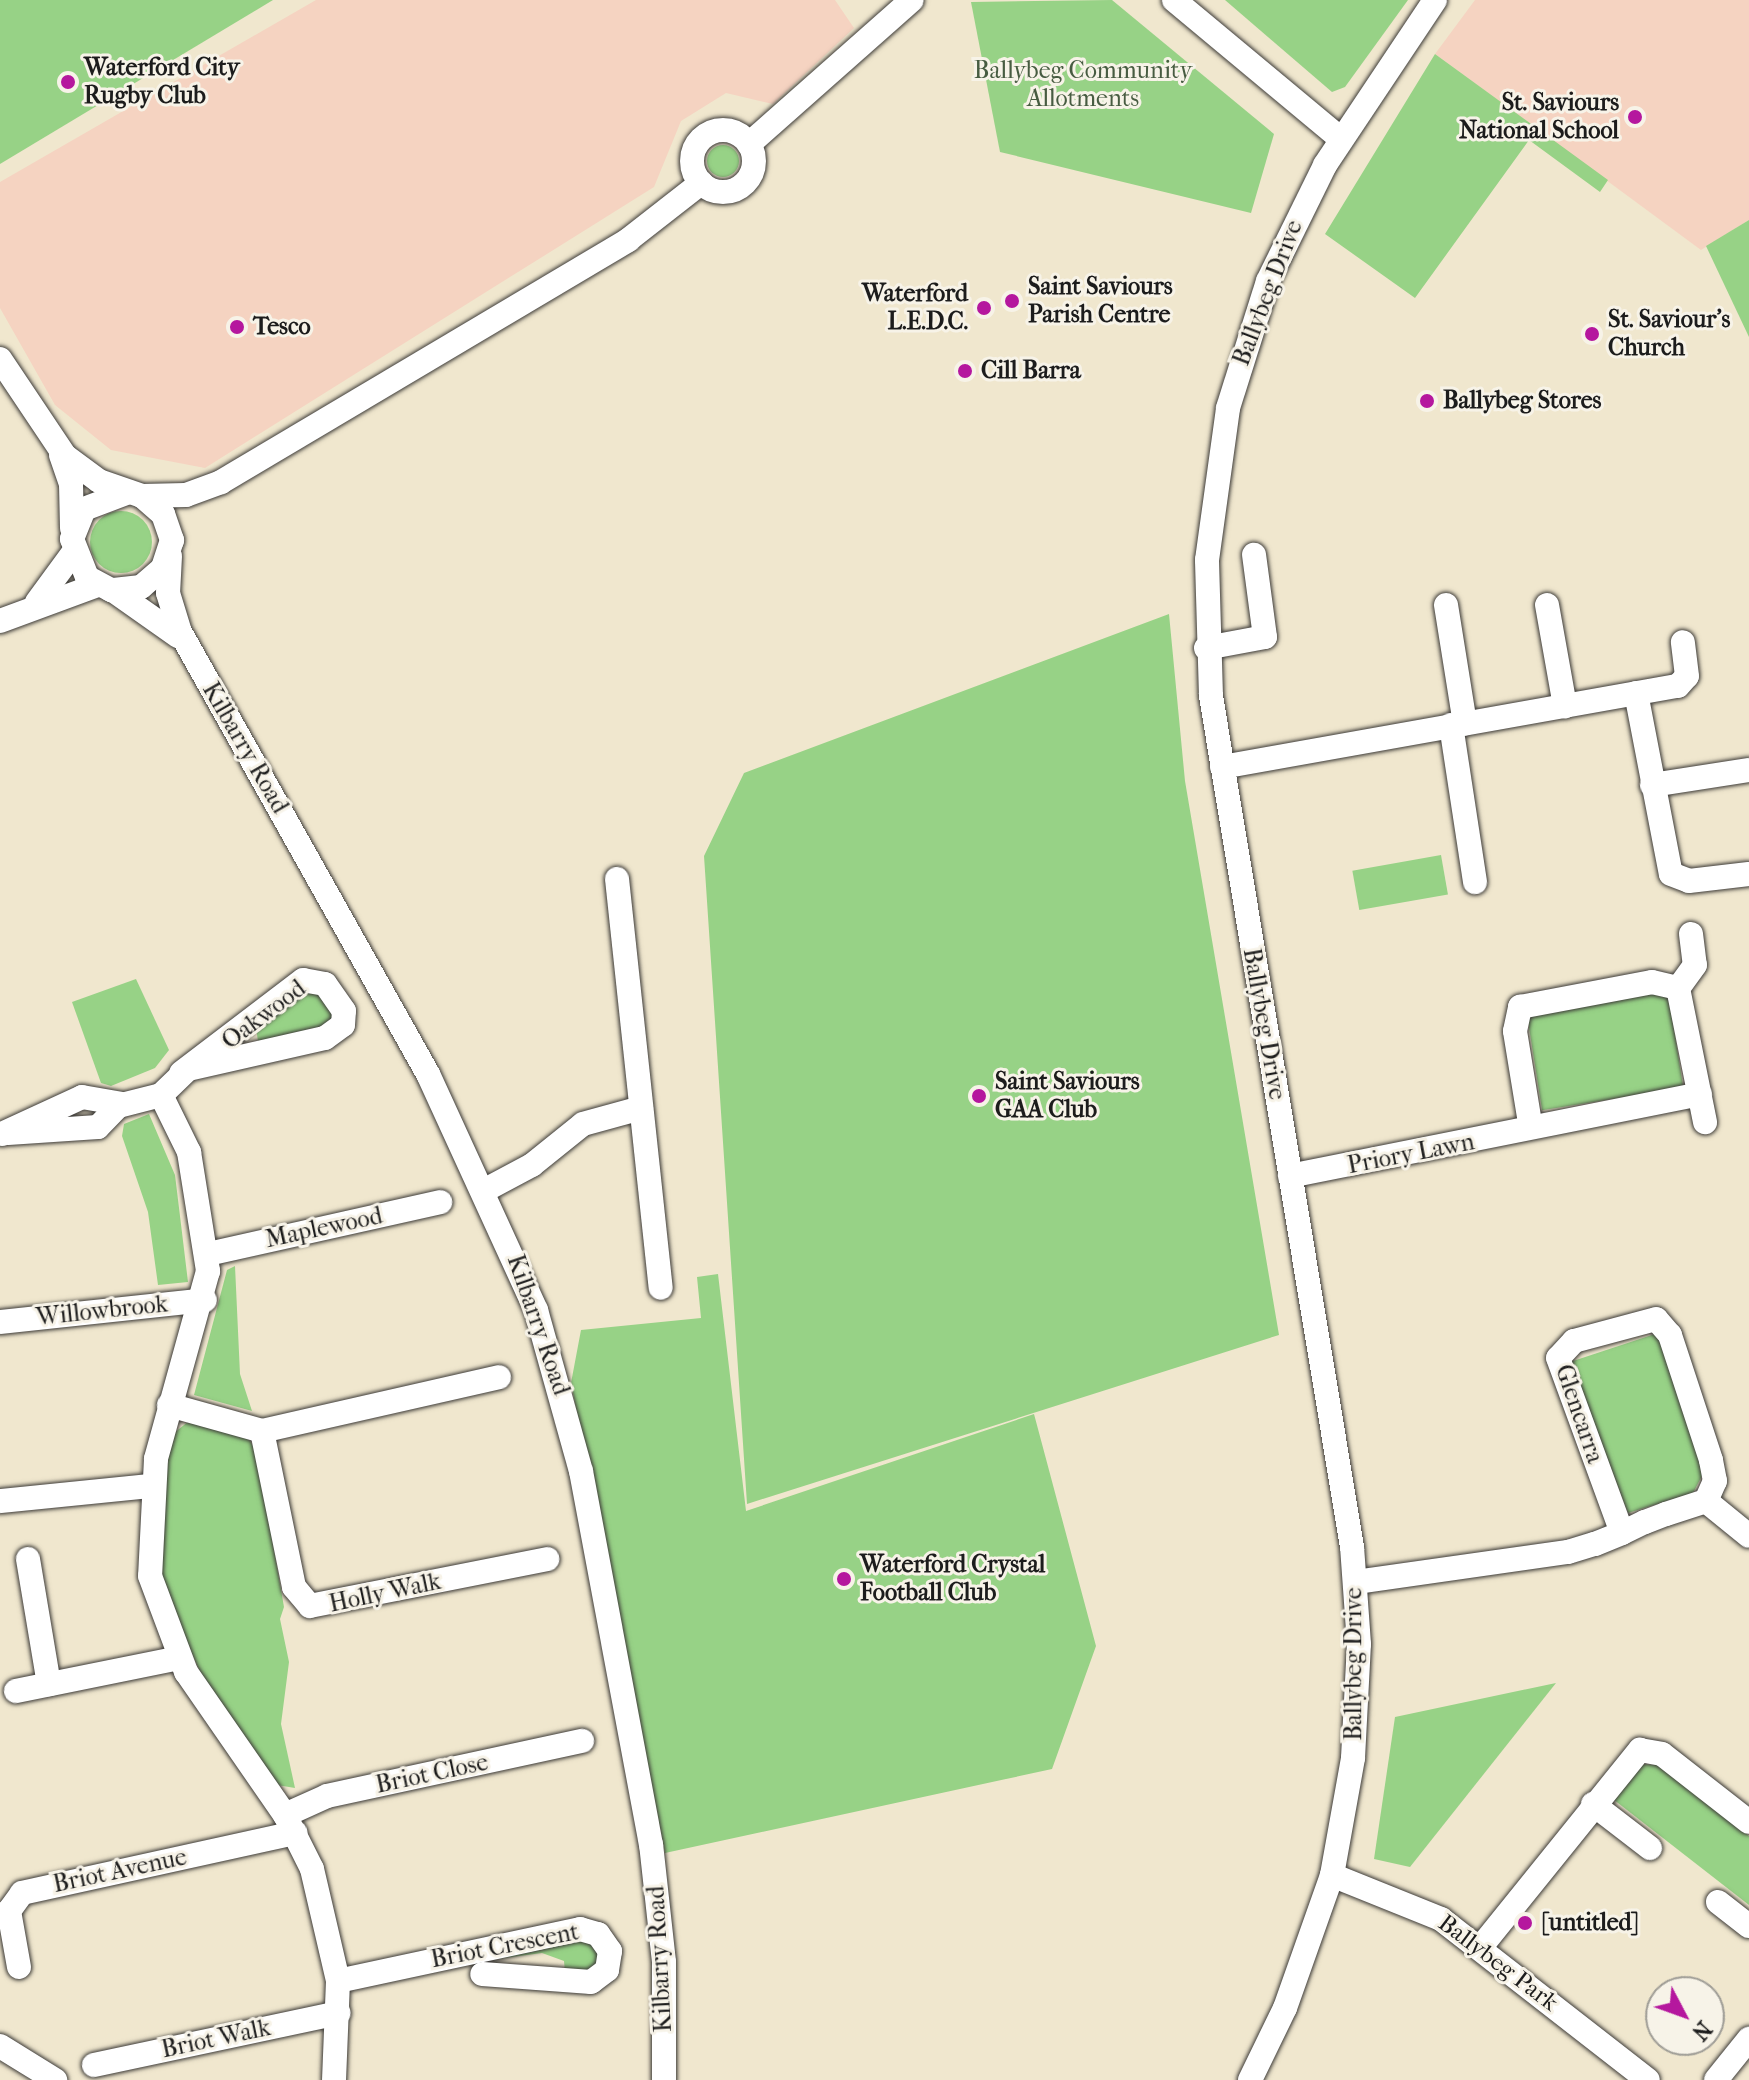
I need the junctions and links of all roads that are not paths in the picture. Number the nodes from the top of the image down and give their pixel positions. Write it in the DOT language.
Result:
graph roads {
  1 [pos="912,0"];
  2 [pos="1174,0"];
  3 [pos="1435,0"];
  4 [pos="1341,139"];
  5 [pos="749,144"];
  6 [pos="701,183"];
  7 [pos="0,359"];
  8 [pos="57,446"];
  9 [pos="221,482"];
  10 [pos="135,494"];
  11 [pos="72,546"];
  12 [pos="171,548"];
  13 [pos="1254,555"];
  14 [pos="104,588"];
  15 [pos="37,602"];
  16 [pos="1446,605"];
  17 [pos="1547,605"];
  18 [pos="0,621"];
  19 [pos="1683,642"];
  20 [pos="185,643"];
  21 [pos="1206,648"];
  22 [pos="1636,693"];
  23 [pos="1565,706"];
  24 [pos="1458,724"];
  25 [pos="1222,767"];
  26 [pos="1749,770"];
  27 [pos="1652,785"];
  28 [pos="1749,874"];
  29 [pos="617,879"];
  30 [pos="1475,882"];
  31 [pos="1691,934"];
  32 [pos="1678,988"];
  33 [pos="181,1073"];
  34 [pos="1700,1094"];
  35 [pos="161,1095"];
  36 [pos="641,1108"];
  37 [pos="1705,1122"];
  38 [pos="1530,1123"];
  39 [pos="4,1134"];
  40 [pos="1290,1176"];
  41 [pos="487,1189"];
  42 [pos="440,1202"];
  43 [pos="208,1254"];
  44 [pos="661,1288"];
  45 [pos="205,1300"];
  46 [pos="0,1322"];
  47 [pos="499,1377"];
  48 [pos="169,1405"];
  49 [pos="262,1431"];
  50 [pos="150,1486"];
  51 [pos="0,1501"];
  52 [pos="1706,1501"];
  53 [pos="1622,1533"];
  54 [pos="1749,1536"];
  55 [pos="28,1559"];
  56 [pos="547,1559"];
  57 [pos="1356,1582"];
  58 [pos="179,1658"];
  59 [pos="49,1684"];
  60 [pos="16,1691"];
  61 [pos="582,1741"];
  62 [pos="1593,1804"];
  63 [pos="1749,1822"];
  64 [pos="290,1824"];
  65 [pos="1650,1848"];
  66 [pos="1332,1875"];
  67 [pos="1718,1902"];
  68 [pos="1749,1926"];
  69 [pos="6,1934"];
  70 [pos="1480,1948"];
  71 [pos="19,1967"];
  72 [pos="482,1974"];
  73 [pos="338,1981"];
  74 [pos="339,2013"];
  75 [pos="1749,2039"];
  76 [pos="0,2046"];
  77 [pos="94,2065"];
  78 [pos="55,2080"];
  79 [pos="334,2080"];
  80 [pos="664,2080"];
  81 [pos="1250,2080"];
  82 [pos="1648,2080"];
  83 [pos="1716,2080"];
  1 -- 5 [label="street"];
  2 -- 4 [label="street"];
  3 -- 4 [label="street, Ballybeg Drive"];
  4 -- 21 [label="street, Ballybeg Drive"];
  5 -- 6 [label="street"];
  5 -- 6 [label="street"];
  6 -- 9 [label="street"];
  7 -- 8 [label="street"];
  8 -- 10 [label="street"];
  8 -- 11 [label="street"];
  9 -- 10 [label="street"];
  9 -- 12 [label="street"];
  10 -- 11 [label="street"];
  10 -- 12 [label="street"];
  11 -- 14 [label="street"];
  11 -- 15 [label="street"];
  12 -- 14 [label="street"];
  12 -- 20 [label="street, Kilbarry Road"];
  13 -- 21 [label="street"];
  14 -- 15 [label="street"];
  14 -- 20 [label="street, Kilbarry Road"];
  15 -- 18 [label="street"];
  16 -- 24 [label="street"];
  17 -- 23 [label="street"];
  19 -- 22 [label="street"];
  20 -- 41 [label="street, Kilbarry Road"];
  21 -- 25 [label="street, Ballybeg Drive"];
  22 -- 23 [label="street"];
  22 -- 27 [label="street"];
  23 -- 24 [label="street"];
  24 -- 25 [label="street"];
  24 -- 30 [label="street"];
  25 -- 40 [label="street, Ballybeg Drive"];
  26 -- 27 [label="street"];
  27 -- 28 [label="street"];
  29 -- 36 [label="street"];
  31 -- 32 [label="street"];
  32 -- 34 [label="street"];
  32 -- 38 [label="street"];
  33 -- 33 [label="street, Oakwood"];
  33 -- 35 [label="street, Oakwood"];
  34 -- 37 [label="street"];
  34 -- 38 [label="street, Priory Lawn"];
  35 -- 39 [label="street"];
  35 -- 43 [label="street"];
  36 -- 41 [label="street"];
  36 -- 44 [label="street"];
  38 -- 40 [label="street, Priory Lawn"];
  40 -- 57 [label="street, Ballybeg Drive"];
  41 -- 80 [label="street, Kilbarry Road"];
  42 -- 43 [label="street, Maplewood"];
  43 -- 45 [label="street"];
  45 -- 46 [label="street, Willowbrook"];
  45 -- 48 [label="street"];
  47 -- 49 [label="street"];
  48 -- 49 [label="street"];
  48 -- 50 [label="street"];
  49 -- 56 [label="street, Holly Walk"];
  50 -- 51 [label="street"];
  50 -- 58 [label="street"];
  52 -- 53 [label="street"];
  52 -- 53 [label="street, Glencarra"];
  52 -- 54 [label="street"];
  53 -- 57 [label="street"];
  55 -- 59 [label="street"];
  57 -- 66 [label="street, Ballybeg Drive"];
  58 -- 59 [label="street"];
  58 -- 64 [label="street"];
  59 -- 60 [label="street"];
  61 -- 64 [label="street, Briot Close"];
  62 -- 63 [label="street"];
  62 -- 65 [label="street"];
  62 -- 70 [label="street"];
  64 -- 69 [label="street, Briot Avenue"];
  64 -- 73 [label="street"];
  66 -- 70 [label="street, Ballybeg Park"];
  66 -- 81 [label="street, Ballybeg Drive"];
  67 -- 68 [label="street"];
  69 -- 71 [label="street, Briot Avenue"];
  70 -- 82 [label="street, Ballybeg Park"];
  72 -- 73 [label="street, Briot Crescent"];
  73 -- 74 [label="street"];
  74 -- 77 [label="street, Briot Walk"];
  74 -- 79 [label="street"];
  75 -- 83 [label="street"];
  76 -- 78 [label="street"];
}
